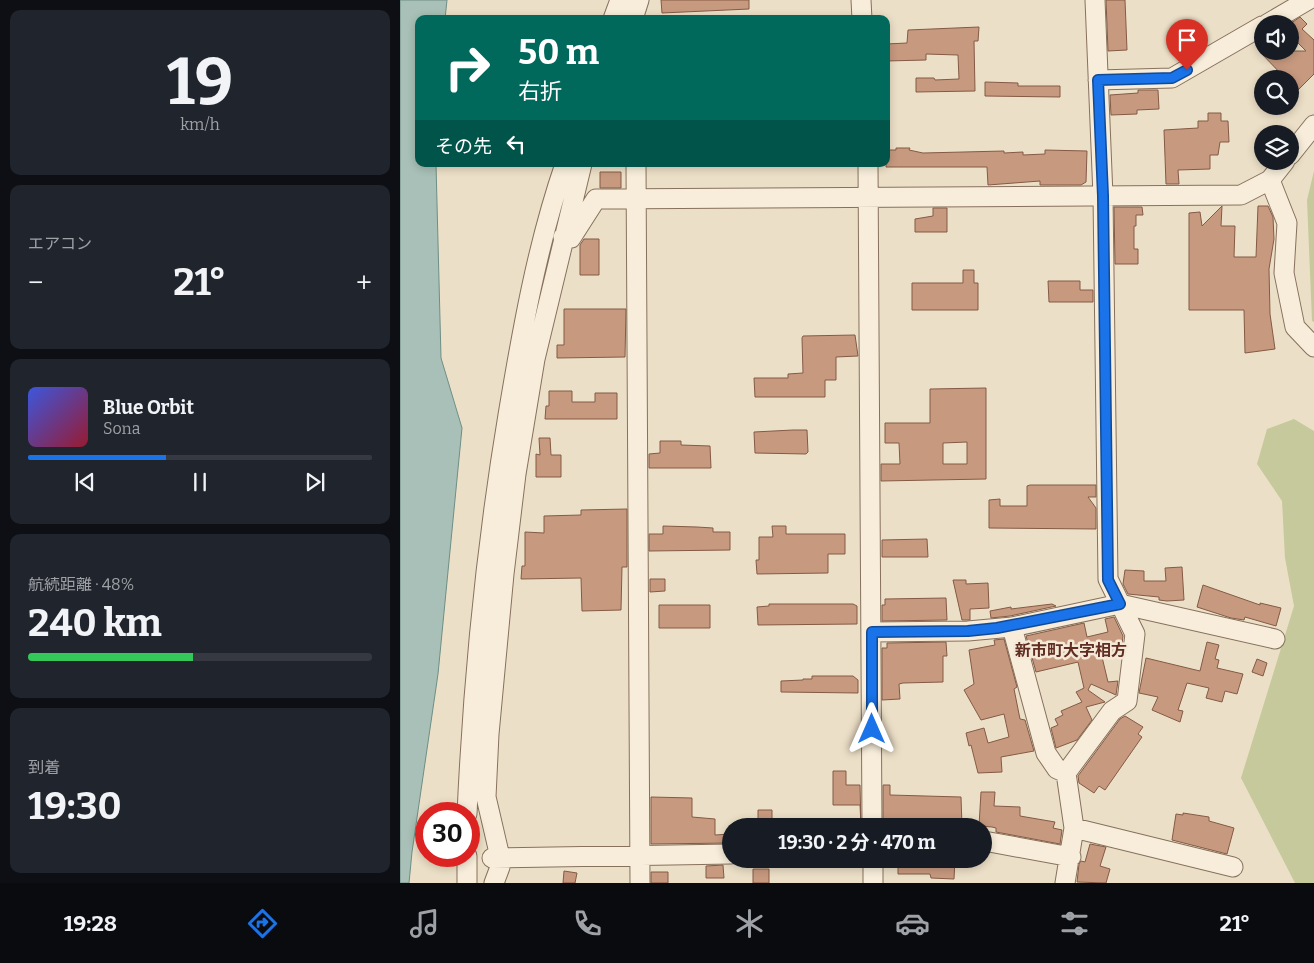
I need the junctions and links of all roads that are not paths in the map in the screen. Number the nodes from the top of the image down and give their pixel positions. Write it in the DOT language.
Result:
graph roads {
  1 [pos="620,0"];
  2 [pos="861,0"];
  3 [pos="1095,0"];
  4 [pos="1308,0"];
  5 [pos="615,15"];
  6 [pos="862,15"];
  7 [pos="1282,15"];
  8 [pos="1254,31"];
  9 [pos="1098,80"];
  10 [pos="1314,125"];
  11 [pos="1299,144"];
  12 [pos="564,167"];
  13 [pos="581,167"];
  14 [pos="636,167"];
  15 [pos="868,167"];
  16 [pos="1278,170"];
  17 [pos="1270,180"];
  18 [pos="1103,196"];
  19 [pos="870,197"];
  20 [pos="636,199"];
  21 [pos="564,237"];
  22 [pos="1314,347"];
  23 [pos="1120,604"];
  24 [pos="1012,627"];
  25 [pos="872,632"];
  26 [pos="1275,639"];
  27 [pos="1066,773"];
  28 [pos="468,802"];
  29 [pos="480,817"];
  30 [pos="872,818"];
  31 [pos="1074,828"];
  32 [pos="992,842"];
  33 [pos="722,854"];
  34 [pos="640,855"];
  35 [pos="1070,857"];
  36 [pos="496,858"];
  37 [pos="467,867"];
  38 [pos="873,868"];
  39 [pos="1228,872"];
  40 [pos="467,883"];
  41 [pos="481,883"];
  42 [pos="494,883"];
  43 [pos="640,883"];
  44 [pos="873,883"];
  45 [pos="1065,883"];
  1 -- 5 [label="street"];
  2 -- 6 [label="street"];
  3 -- 9 [label="street"];
  4 -- 7 [label="street"];
  8 -- 9 [label="street"];
  9 -- 18 [label="street"];
  10 -- 11 [label="street"];
  12 -- 28 [label="street"];
  13 -- 21 [label="street"];
  14 -- 20 [label="street"];
  15 -- 19 [label="street"];
  16 -- 17 [label="street"];
  17 -- 18 [label="street"];
  17 -- 22 [label="street"];
  18 -- 19 [label="street"];
  18 -- 23 [label="street"];
  19 -- 20 [label="street"];
  19 -- 25 [label="street"];
  20 -- 21 [label="street"];
  20 -- 34 [label="street"];
  21 -- 36 [label="street"];
  23 -- 24 [label="street"];
  23 -- 26 [label="street"];
  23 -- 27 [label="street"];
  24 -- 25 [label="street"];
  24 -- 27 [label="street"];
  25 -- 30 [label="street"];
  27 -- 31 [label="street"];
  29 -- 36 [label="street"];
  31 -- 35 [label="street"];
  31 -- 39 [label="street"];
  32 -- 35 [label="street"];
  33 -- 34 [label="street"];
  34 -- 36 [label="street"];
  34 -- 43 [label="street"];
  35 -- 45 [label="street"];
  36 -- 41 [label="street"];
  36 -- 42 [label="street"];
  37 -- 40 [label="street"];
  38 -- 44 [label="street"];
}
